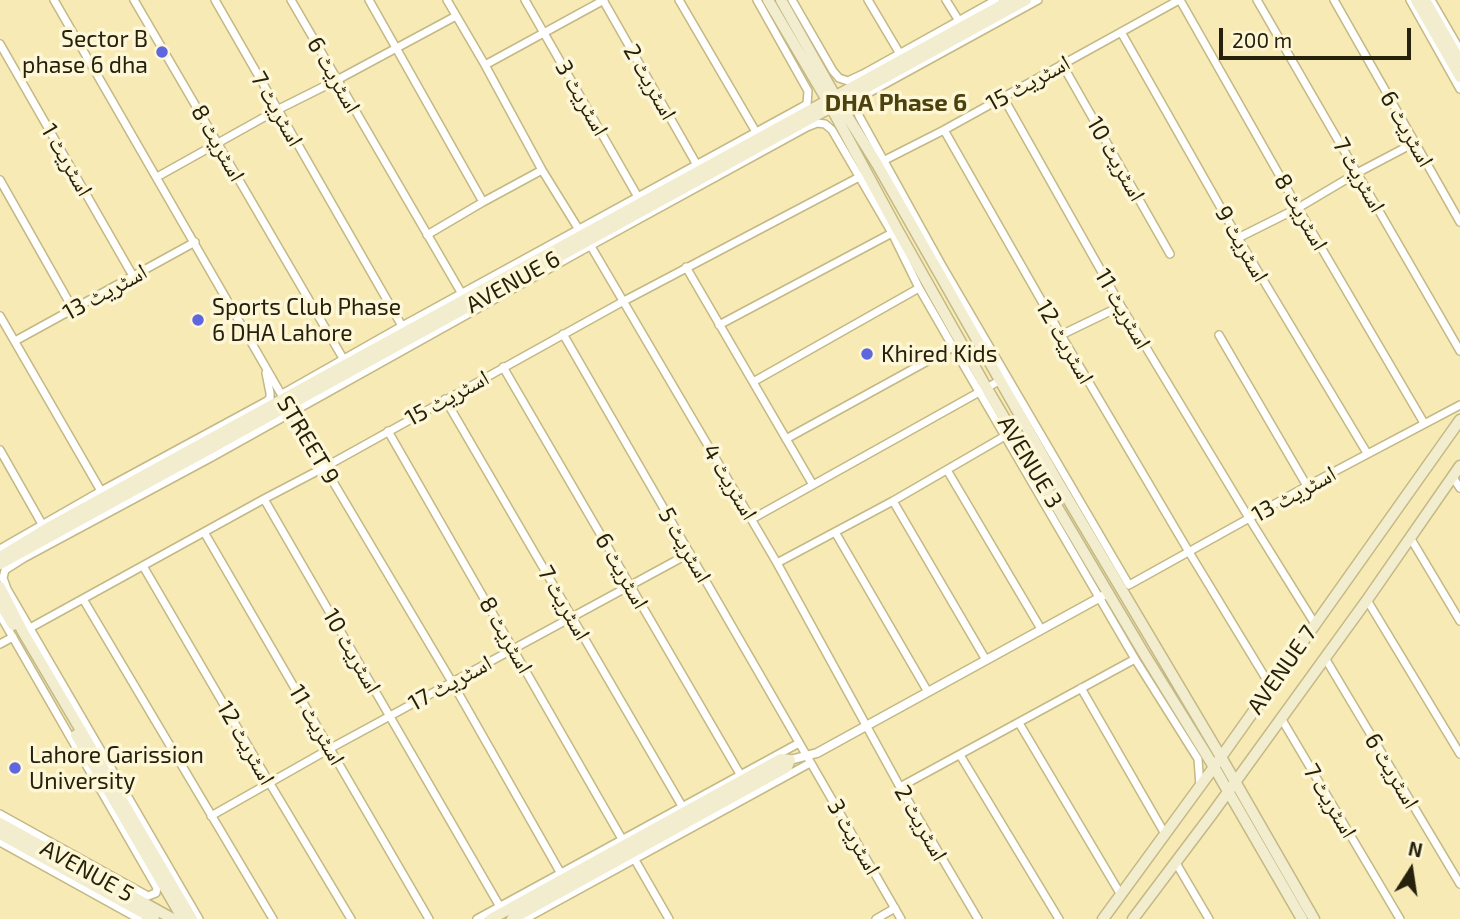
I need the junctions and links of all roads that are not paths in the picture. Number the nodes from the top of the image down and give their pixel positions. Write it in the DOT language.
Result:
graph roads {
  1 [pos="54,0"];
  2 [pos="134,0"];
  3 [pos="215,0"];
  4 [pos="291,0"];
  5 [pos="369,0"];
  6 [pos="447,0"];
  7 [pos="525,0"];
  8 [pos="603,0"];
  9 [pos="679,0"];
  10 [pos="757,0"];
  11 [pos="768,0"];
  12 [pos="781,0"];
  13 [pos="792,0"];
  14 [pos="868,0"];
  15 [pos="946,0"];
  16 [pos="996,0"];
  17 [pos="1011,0"];
  18 [pos="1026,0"];
  19 [pos="1038,0"];
  20 [pos="1179,0"];
  21 [pos="1257,0"];
  22 [pos="1334,0"];
  23 [pos="1410,0"];
  24 [pos="1416,0"];
  25 [pos="1425,0"];
  26 [pos="1432,0"];
  27 [pos="456,16"];
  28 [pos="959,21"];
  29 [pos="545,32"];
  30 [pos="1121,33"];
  31 [pos="0,44"];
  32 [pos="396,48"];
  33 [pos="1460,50"];
  34 [pos="900,54"];
  35 [pos="1460,61"];
  36 [pos="1062,64"];
  37 [pos="485,65"];
  38 [pos="818,65"];
  39 [pos="1460,77"];
  40 [pos="337,80"];
  41 [pos="869,82"];
  42 [pos="1460,89"];
  43 [pos="855,90"];
  44 [pos="1003,97"];
  45 [pos="833,102"];
  46 [pos="277,110"];
  47 [pos="812,113"];
  48 [pos="802,119"];
  49 [pos="855,128"];
  50 [pos="944,130"];
  51 [pos="756,132"];
  52 [pos="844,134"];
  53 [pos="1414,142"];
  54 [pos="219,144"];
  55 [pos="881,162"];
  56 [pos="697,165"];
  57 [pos="542,170"];
  58 [pos="1357,173"];
  59 [pos="863,175"];
  60 [pos="157,177"];
  61 [pos="0,180"];
  62 [pos="638,197"];
  63 [pos="483,202"];
  64 [pos="1298,208"];
  65 [pos="1460,222"];
  66 [pos="892,233"];
  67 [pos="427,236"];
  68 [pos="585,238"];
  69 [pos="1237,238"];
  70 [pos="195,242"];
  71 [pos="1170,254"];
  72 [pos="686,267"];
  73 [pos="134,276"];
  74 [pos="919,288"];
  75 [pos="462,294"];
  76 [pos="622,302"];
  77 [pos="1121,306"];
  78 [pos="73,309"];
  79 [pos="0,316"];
  80 [pos="719,325"];
  81 [pos="402,326"];
  82 [pos="563,334"];
  83 [pos="1061,335"];
  84 [pos="1219,335"];
  85 [pos="15,341"];
  86 [pos="953,347"];
  87 [pos="1460,351"];
  88 [pos="344,360"];
  89 [pos="264,364"];
  90 [pos="503,367"];
  91 [pos="999,381"];
  92 [pos="753,382"];
  93 [pos="982,389"];
  94 [pos="445,399"];
  95 [pos="287,403"];
  96 [pos="1460,405"];
  97 [pos="1460,420"];
  98 [pos="1424,422"];
  99 [pos="388,431"];
  100 [pos="1005,436"];
  101 [pos="786,439"];
  102 [pos="0,450"];
  103 [pos="1367,453"];
  104 [pos="1460,466"];
  105 [pos="325,467"];
  106 [pos="947,470"];
  107 [pos="1452,476"];
  108 [pos="813,485"];
  109 [pos="1307,486"];
  110 [pos="1460,488"];
  111 [pos="101,491"];
  112 [pos="264,499"];
  113 [pos="893,501"];
  114 [pos="1249,518"];
  115 [pos="752,519"];
  116 [pos="42,524"];
  117 [pos="204,532"];
  118 [pos="835,532"];
  119 [pos="1411,539"];
  120 [pos="1189,552"];
  121 [pos="690,553"];
  122 [pos="3,558"];
  123 [pos="778,564"];
  124 [pos="143,566"];
  125 [pos="631,585"];
  126 [pos="3,589"];
  127 [pos="1104,595"];
  128 [pos="82,599"];
  129 [pos="1367,600"];
  130 [pos="0,603"];
  131 [pos="0,615"];
  132 [pos="572,617"];
  133 [pos="1460,621"];
  134 [pos="1315,624"];
  135 [pos="30,628"];
  136 [pos="1041,629"];
  137 [pos="13,637"];
  138 [pos="0,644"];
  139 [pos="514,649"];
  140 [pos="1325,658"];
  141 [pos="1135,659"];
  142 [pos="986,660"];
  143 [pos="452,682"];
  144 [pos="1271,687"];
  145 [pos="1081,688"];
  146 [pos="928,692"];
  147 [pos="390,716"];
  148 [pos="1281,718"];
  149 [pos="1019,723"];
  150 [pos="867,726"];
  151 [pos="1193,742"];
  152 [pos="799,743"];
  153 [pos="331,748"];
  154 [pos="1460,754"];
  155 [pos="960,755"];
  156 [pos="1221,757"];
  157 [pos="808,759"];
  158 [pos="790,760"];
  159 [pos="1214,767"];
  160 [pos="740,774"];
  161 [pos="269,782"];
  162 [pos="1200,786"];
  163 [pos="900,787"];
  164 [pos="1231,787"];
  165 [pos="682,806"];
  166 [pos="0,814"];
  167 [pos="211,816"];
  168 [pos="0,823"];
  169 [pos="0,834"];
  170 [pos="1165,834"];
  171 [pos="622,839"];
  172 [pos="0,842"];
  173 [pos="646,850"];
  174 [pos="635,860"];
  175 [pos="1176,863"];
  176 [pos="562,876"];
  177 [pos="1460,884"];
  178 [pos="1121,895"];
  179 [pos="895,908"];
  180 [pos="500,916"];
  181 [pos="524,917"];
  182 [pos="666,918"];
  183 [pos="139,919"];
  184 [pos="154,919"];
  185 [pos="173,919"];
  186 [pos="183,919"];
  187 [pos="192,919"];
  188 [pos="199,919"];
  189 [pos="273,919"];
  190 [pos="351,919"];
  191 [pos="429,919"];
  192 [pos="477,919"];
  193 [pos="876,919"];
  194 [pos="901,919"];
  195 [pos="978,919"];
  196 [pos="1059,919"];
  197 [pos="1103,919"];
  198 [pos="1133,919"];
  199 [pos="1209,919"];
  200 [pos="1302,919"];
  201 [pos="1314,919"];
  202 [pos="1400,919"];
  1 -- 60 [label="street, STREET 9"];
  2 -- 54 [label="street, اسٹریٹ 8"];
  3 -- 46 [label="street, اسٹریٹ 7"];
  4 -- 40 [label="street, اسٹریٹ 6"];
  5 -- 32 [label="street"];
  6 -- 27 [label="street, اسٹریٹ 4"];
  7 -- 29 [label="street, اسٹریٹ 3"];
  8 -- 29 [label="street"];
  8 -- 56 [label="street, اسٹریٹ 2"];
  9 -- 51 [label="street"];
  10 -- 48 [label="street"];
  11 -- 38 [label="main road, AVENUE 3"];
  12 -- 38 [label="main road, AVENUE 3"];
  13 -- 38 [label="street"];
  14 -- 34 [label="street"];
  15 -- 28 [label="street"];
  16 -- 28 [label="street"];
  17 -- 41 [label="main road, AVENUE 6"];
  18 -- 41 [label="main road, AVENUE 6"];
  19 -- 41 [label="street"];
  20 -- 30 [label="street, اسٹریٹ 15"];
  20 -- 64 [label="street, اسٹریٹ 8"];
  21 -- 58 [label="street, اسٹریٹ 7"];
  22 -- 53 [label="street, اسٹریٹ 6"];
  23 -- 42 [label="street"];
  24 -- 39 [label="main road"];
  25 -- 35 [label="main road"];
  26 -- 33 [label="street"];
  27 -- 32 [label="street"];
  27 -- 37 [label="street, اسٹریٹ 4"];
  28 -- 34 [label="street"];
  29 -- 37 [label="street"];
  29 -- 62 [label="street, اسٹریٹ 3"];
  30 -- 36 [label="street, اسٹریٹ 15"];
  30 -- 69 [label="street, اسٹریٹ 9"];
  31 -- 73 [label="street, اسٹریٹ 1"];
  32 -- 40 [label="street"];
  32 -- 63 [label="street"];
  34 -- 41 [label="street"];
  36 -- 44 [label="street, اسٹریٹ 15"];
  36 -- 71 [label="street, اسٹریٹ 10"];
  37 -- 57 [label="street, اسٹریٹ 4"];
  38 -- 41 [label="street"];
  38 -- 43 [label="main road"];
  38 -- 45 [label="main road, AVENUE 3"];
  38 -- 47 [label="main road"];
  40 -- 46 [label="street"];
  40 -- 67 [label="street, اسٹریٹ 6"];
  41 -- 43 [label="main road, AVENUE 6"];
  41 -- 55 [label="street"];
  43 -- 45 [label="main road, AVENUE 6"];
  43 -- 49 [label="main road"];
  44 -- 50 [label="street, اسٹریٹ 15"];
  44 -- 77 [label="street, اسٹریٹ 11"];
  45 -- 47 [label="main road, AVENUE 6"];
  45 -- 49 [label="main road, AVENUE 3"];
  45 -- 52 [label="main road, AVENUE 3"];
  46 -- 54 [label="street"];
  46 -- 81 [label="street, اسٹریٹ 7"];
  47 -- 48 [label="main road, AVENUE 6"];
  47 -- 52 [label="main road"];
  48 -- 51 [label="street"];
  48 -- 59 [label="street"];
  48 -- 68 [label="main road, AVENUE 6"];
  49 -- 55 [label="main road, AVENUE 3"];
  50 -- 55 [label="street, اسٹریٹ 15"];
  50 -- 83 [label="street, اسٹریٹ 12"];
  51 -- 56 [label="street"];
  52 -- 59 [label="main road, AVENUE 3"];
  53 -- 58 [label="street"];
  53 -- 65 [label="street, اسٹریٹ 6"];
  54 -- 60 [label="street"];
  54 -- 88 [label="street, اسٹریٹ 8"];
  55 -- 91 [label="main road, AVENUE 3"];
  55 -- 120 [label="street, اسٹریٹ 13"];
  56 -- 62 [label="street"];
  57 -- 63 [label="street"];
  57 -- 68 [label="street, اسٹریٹ 4"];
  58 -- 64 [label="street"];
  58 -- 87 [label="street, اسٹریٹ 7"];
  59 -- 66 [label="street"];
  59 -- 72 [label="street, اسٹریٹ 15"];
  59 -- 93 [label="main road, AVENUE 3"];
  60 -- 70 [label="street, STREET 9"];
  61 -- 78 [label="street"];
  62 -- 68 [label="street"];
  63 -- 67 [label="street"];
  64 -- 69 [label="street"];
  64 -- 98 [label="street, اسٹریٹ 8"];
  66 -- 74 [label="street"];
  66 -- 80 [label="street"];
  67 -- 75 [label="street, اسٹریٹ 6"];
  68 -- 75 [label="street"];
  68 -- 76 [label="street, اسٹریٹ 4"];
  68 -- 95 [label="main road, AVENUE 6"];
  69 -- 103 [label="street, اسٹریٹ 9"];
  70 -- 73 [label="street, اسٹریٹ 13"];
  70 -- 89 [label="street, STREET 9"];
  72 -- 76 [label="street, اسٹریٹ 15"];
  72 -- 80 [label="street"];
  73 -- 78 [label="street, اسٹریٹ 13"];
  74 -- 86 [label="street"];
  74 -- 92 [label="street"];
  75 -- 81 [label="street"];
  76 -- 82 [label="street, اسٹریٹ 15"];
  76 -- 115 [label="street, اسٹریٹ 4"];
  77 -- 83 [label="street"];
  77 -- 114 [label="street, اسٹریٹ 11"];
  78 -- 85 [label="street, اسٹریٹ 13"];
  79 -- 85 [label="street"];
  80 -- 92 [label="street"];
  81 -- 88 [label="street"];
  82 -- 90 [label="street, اسٹریٹ 15"];
  82 -- 121 [label="street, اسٹریٹ 5"];
  83 -- 120 [label="street, اسٹریٹ 12"];
  84 -- 109 [label="street"];
  85 -- 111 [label="street"];
  86 -- 93 [label="street"];
  86 -- 101 [label="street"];
  88 -- 95 [label="street"];
  89 -- 95 [label="street, STREET 9"];
  89 -- 111 [label="street"];
  90 -- 94 [label="street, اسٹریٹ 15"];
  90 -- 125 [label="street, اسٹریٹ 6"];
  91 -- 93 [label="street"];
  91 -- 156 [label="main road, AVENUE 3"];
  92 -- 101 [label="street"];
  93 -- 100 [label="street"];
  93 -- 108 [label="street"];
  93 -- 127 [label="main road, AVENUE 3"];
  94 -- 99 [label="street, اسٹریٹ 15"];
  94 -- 132 [label="street, اسٹریٹ 7"];
  95 -- 105 [label="street, STREET 9"];
  95 -- 122 [label="main road, AVENUE 6"];
  96 -- 98 [label="street, اسٹریٹ 13"];
  97 -- 134 [label="main road, AVENUE 7"];
  98 -- 103 [label="street, اسٹریٹ 13"];
  99 -- 105 [label="street, اسٹریٹ 15"];
  99 -- 139 [label="street, اسٹریٹ 8"];
  100 -- 106 [label="street"];
  100 -- 127 [label="street"];
  101 -- 108 [label="street"];
  102 -- 116 [label="street"];
  103 -- 109 [label="street, اسٹریٹ 13"];
  104 -- 107 [label="main road, AVENUE 7"];
  105 -- 112 [label="street, اسٹریٹ 15"];
  105 -- 143 [label="street, STREET 9"];
  106 -- 113 [label="street"];
  106 -- 136 [label="street"];
  107 -- 110 [label="street"];
  107 -- 119 [label="main road, AVENUE 7"];
  108 -- 115 [label="street"];
  109 -- 114 [label="street, اسٹریٹ 13"];
  111 -- 116 [label="street"];
  112 -- 117 [label="street, اسٹریٹ 15"];
  112 -- 147 [label="street, اسٹریٹ 10"];
  113 -- 118 [label="street"];
  113 -- 142 [label="street"];
  114 -- 120 [label="street, اسٹریٹ 13"];
  114 -- 134 [label="street, اسٹریٹ 11"];
  115 -- 123 [label="street, اسٹریٹ 4"];
  116 -- 122 [label="street"];
  117 -- 124 [label="street, اسٹریٹ 15"];
  117 -- 153 [label="street, اسٹریٹ 11"];
  118 -- 123 [label="street"];
  118 -- 146 [label="street"];
  119 -- 129 [label="main road, AVENUE 7"];
  119 -- 133 [label="street"];
  120 -- 144 [label="street, اسٹریٹ 12"];
  121 -- 125 [label="street, اسٹریٹ 17"];
  121 -- 152 [label="street, اسٹریٹ 5"];
  122 -- 126 [label="street"];
  123 -- 150 [label="street, اسٹریٹ 4"];
  124 -- 128 [label="street, اسٹریٹ 15"];
  124 -- 161 [label="street, اسٹریٹ 12"];
  125 -- 132 [label="street, اسٹریٹ 17"];
  125 -- 160 [label="street, اسٹریٹ 6"];
  126 -- 135 [label="street"];
  126 -- 187 [label="main road"];
  127 -- 136 [label="street"];
  127 -- 141 [label="street"];
  127 -- 151 [label="main road, AVENUE 3"];
  128 -- 135 [label="street, اسٹریٹ 15"];
  128 -- 167 [label="street"];
  129 -- 140 [label="main road, AVENUE 7"];
  129 -- 154 [label="street"];
  130 -- 186 [label="main road"];
  131 -- 137 [label="street"];
  132 -- 139 [label="street, اسٹریٹ 17"];
  132 -- 165 [label="street, اسٹریٹ 7"];
  134 -- 144 [label="main road, AVENUE 7"];
  135 -- 188 [label="street"];
  136 -- 142 [label="street"];
  137 -- 138 [label="street"];
  137 -- 166 [label="street"];
  139 -- 143 [label="street, اسٹریٹ 17"];
  139 -- 171 [label="street, اسٹریٹ 8"];
  140 -- 148 [label="main road, AVENUE 7"];
  140 -- 177 [label="street, اسٹریٹ 6"];
  141 -- 145 [label="street"];
  141 -- 151 [label="street"];
  142 -- 146 [label="street"];
  143 -- 147 [label="street, اسٹریٹ 17"];
  143 -- 176 [label="street, STREET 9"];
  144 -- 156 [label="main road, AVENUE 7"];
  145 -- 149 [label="street"];
  145 -- 170 [label="street"];
  146 -- 150 [label="street"];
  147 -- 153 [label="street, اسٹریٹ 17"];
  147 -- 180 [label="street, اسٹریٹ 10"];
  148 -- 164 [label="main road, AVENUE 7"];
  148 -- 202 [label="street, اسٹریٹ 7"];
  149 -- 155 [label="street"];
  149 -- 178 [label="street"];
  150 -- 157 [label="street"];
  150 -- 163 [label="street, اسٹریٹ 2"];
  151 -- 159 [label="main road, AVENUE 3"];
  151 -- 162 [label="street"];
  152 -- 157 [label="street, اسٹریٹ 5"];
  152 -- 160 [label="street"];
  153 -- 161 [label="street, اسٹریٹ 17"];
  153 -- 191 [label="street, اسٹریٹ 11"];
  155 -- 163 [label="street"];
  155 -- 196 [label="street"];
  156 -- 159 [label="main road, AVENUE 7"];
  156 -- 164 [label="main road, AVENUE 3"];
  157 -- 158 [label="street"];
  157 -- 173 [label="street"];
  157 -- 179 [label="street, اسٹریٹ 3"];
  158 -- 173 [label="main road"];
  158 -- 176 [label="main road"];
  159 -- 162 [label="main road, AVENUE 7"];
  159 -- 164 [label="main road, AVENUE 3"];
  160 -- 165 [label="street"];
  161 -- 167 [label="street, اسٹریٹ 17"];
  161 -- 190 [label="street, اسٹریٹ 12"];
  162 -- 170 [label="main road, AVENUE 7"];
  163 -- 195 [label="street, اسٹریٹ 2"];
  164 -- 175 [label="main road, AVENUE 7"];
  164 -- 200 [label="main road, AVENUE 3"];
  164 -- 201 [label="main road, AVENUE 3"];
  165 -- 171 [label="street"];
  167 -- 189 [label="street"];
  168 -- 185 [label="main road, AVENUE 5"];
  169 -- 184 [label="main road, AVENUE 5"];
  170 -- 178 [label="main road, AVENUE 7"];
  171 -- 176 [label="street"];
  172 -- 183 [label="street"];
  173 -- 174 [label="street"];
  173 -- 181 [label="main road"];
  174 -- 181 [label="street"];
  174 -- 182 [label="street"];
  175 -- 198 [label="main road, AVENUE 7"];
  175 -- 199 [label="street"];
  176 -- 180 [label="main road"];
  178 -- 197 [label="main road, AVENUE 7"];
  179 -- 193 [label="street"];
  179 -- 194 [label="street, اسٹریٹ 3"];
  180 -- 181 [label="main road"];
  180 -- 192 [label="street"];
}
